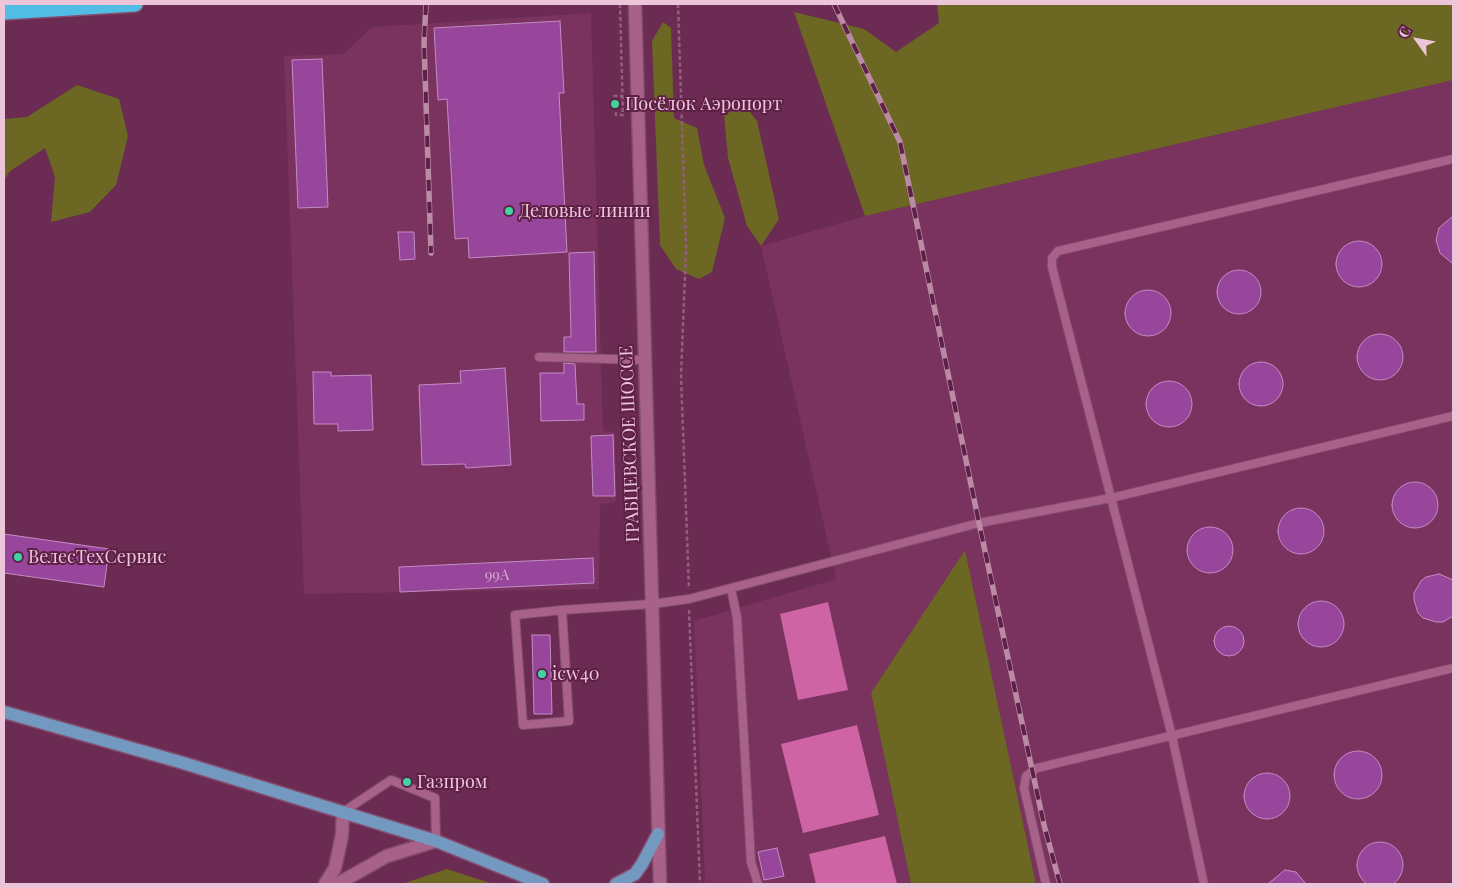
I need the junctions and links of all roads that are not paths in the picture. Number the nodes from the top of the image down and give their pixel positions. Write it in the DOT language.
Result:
graph roads {
  1 [pos="134,4"];
  2 [pos="635,4"];
  3 [pos="4,12"];
  4 [pos="1453,159"];
  5 [pos="539,357"];
  6 [pos="645,360"];
  7 [pos="1453,416"];
  8 [pos="1111,498"];
  9 [pos="731,588"];
  10 [pos="652,604"];
  11 [pos="562,610"];
  12 [pos="1453,668"];
  13 [pos="4,712"];
  14 [pos="1172,736"];
  15 [pos="343,812"];
  16 [pos="658,834"];
  17 [pos="436,840"];
  18 [pos="325,884"];
  19 [pos="337,884"];
  20 [pos="543,884"];
  21 [pos="616,884"];
  22 [pos="660,884"];
  23 [pos="758,884"];
  24 [pos="1046,884"];
  25 [pos="1204,884"];
  1 -- 3 [label="highway"];
  2 -- 6 [label="main road, ГРАБЦЕВСКОЕ ШОССЕ"];
  4 -- 8 [label="lane"];
  5 -- 6 [label="lane"];
  6 -- 10 [label="main road, ГРАБЦЕВСКОЕ ШОССЕ"];
  7 -- 8 [label="lane"];
  8 -- 9 [label="lane"];
  8 -- 14 [label="lane"];
  9 -- 10 [label="lane"];
  9 -- 23 [label="lane"];
  10 -- 11 [label="lane"];
  10 -- 16 [label="main road, ГРАБЦЕВСКОЕ ШОССЕ"];
  11 -- 11 [label="lane"];
  12 -- 14 [label="lane"];
  13 -- 15 [label="main road"];
  14 -- 24 [label="lane"];
  14 -- 25 [label="lane"];
  15 -- 17 [label="main road"];
  15 -- 17 [label="lane"];
  15 -- 18 [label="main road"];
  16 -- 21 [label="main road"];
  16 -- 22 [label="main road, ГРАБЦЕВСКОЕ ШОССЕ"];
  17 -- 19 [label="main road"];
  17 -- 20 [label="main road"];
}
